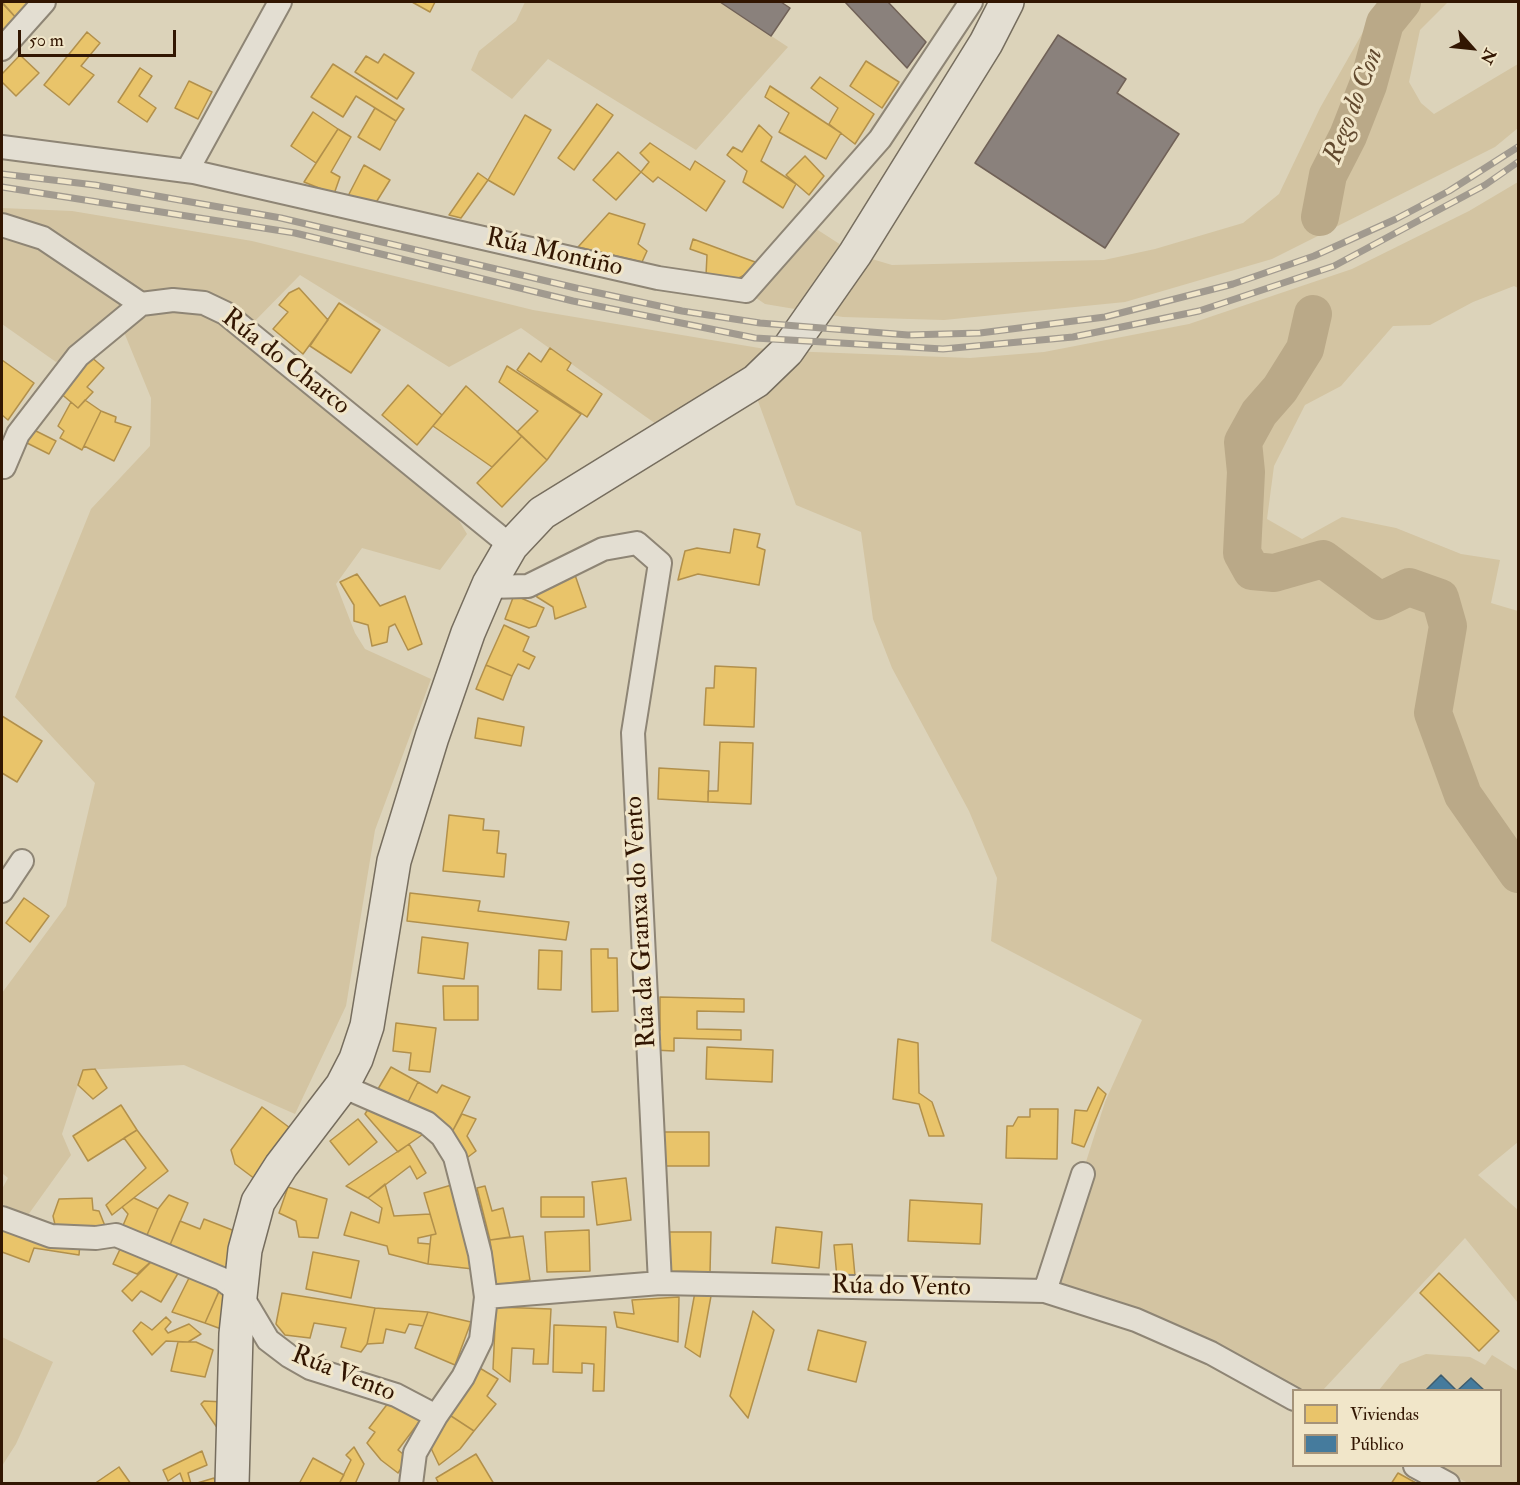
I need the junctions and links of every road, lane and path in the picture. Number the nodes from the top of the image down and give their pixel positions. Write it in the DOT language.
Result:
graph roads {
  1 [pos="44,2"];
  2 [pos="280,2"];
  3 [pos="971,2"];
  4 [pos="1007,2"];
  5 [pos="2,49"];
  6 [pos="2,147"];
  7 [pos="188,171"];
  8 [pos="2,225"];
  9 [pos="141,304"];
  10 [pos="4,467"];
  11 [pos="511,546"];
  12 [pos="488,587"];
  13 [pos="22,861"];
  14 [pos="2,891"];
  15 [pos="342,1086"];
  16 [pos="1083,1174"];
  17 [pos="2,1218"];
  18 [pos="660,1283"];
  19 [pos="1045,1291"];
  20 [pos="240,1293"];
  21 [pos="486,1297"];
  22 [pos="1292,1398"];
  23 [pos="436,1416"];
  24 [pos="1417,1467"];
  25 [pos="232,1484"];
  26 [pos="411,1484"];
  27 [pos="1448,1484"];
  1 -- 5 [label="street"];
  2 -- 7 [label="street"];
  3 -- 7 [label="street, Rúa Montiño"];
  4 -- 11 [label="main road"];
  6 -- 7 [label="street, Rúa Montiño"];
  8 -- 9 [label="street"];
  9 -- 10 [label="street"];
  9 -- 11 [label="street, Rúa do Charco"];
  11 -- 12 [label="main road"];
  12 -- 15 [label="main road"];
  12 -- 18 [label="street, Rúa da Granxa do Vento"];
  13 -- 14 [label="street"];
  15 -- 20 [label="main road"];
  15 -- 21 [label="street"];
  16 -- 19 [label="street"];
  17 -- 20 [label="street"];
  18 -- 19 [label="street, Rúa do Vento"];
  18 -- 21 [label="street, Rúa do Vento"];
  19 -- 22 [label="street, Rúa do Vento"];
  20 -- 23 [label="street, Rúa Vento"];
  20 -- 25 [label="main road"];
  21 -- 23 [label="street"];
  23 -- 26 [label="street"];
  24 -- 27 [label="street"];
}
